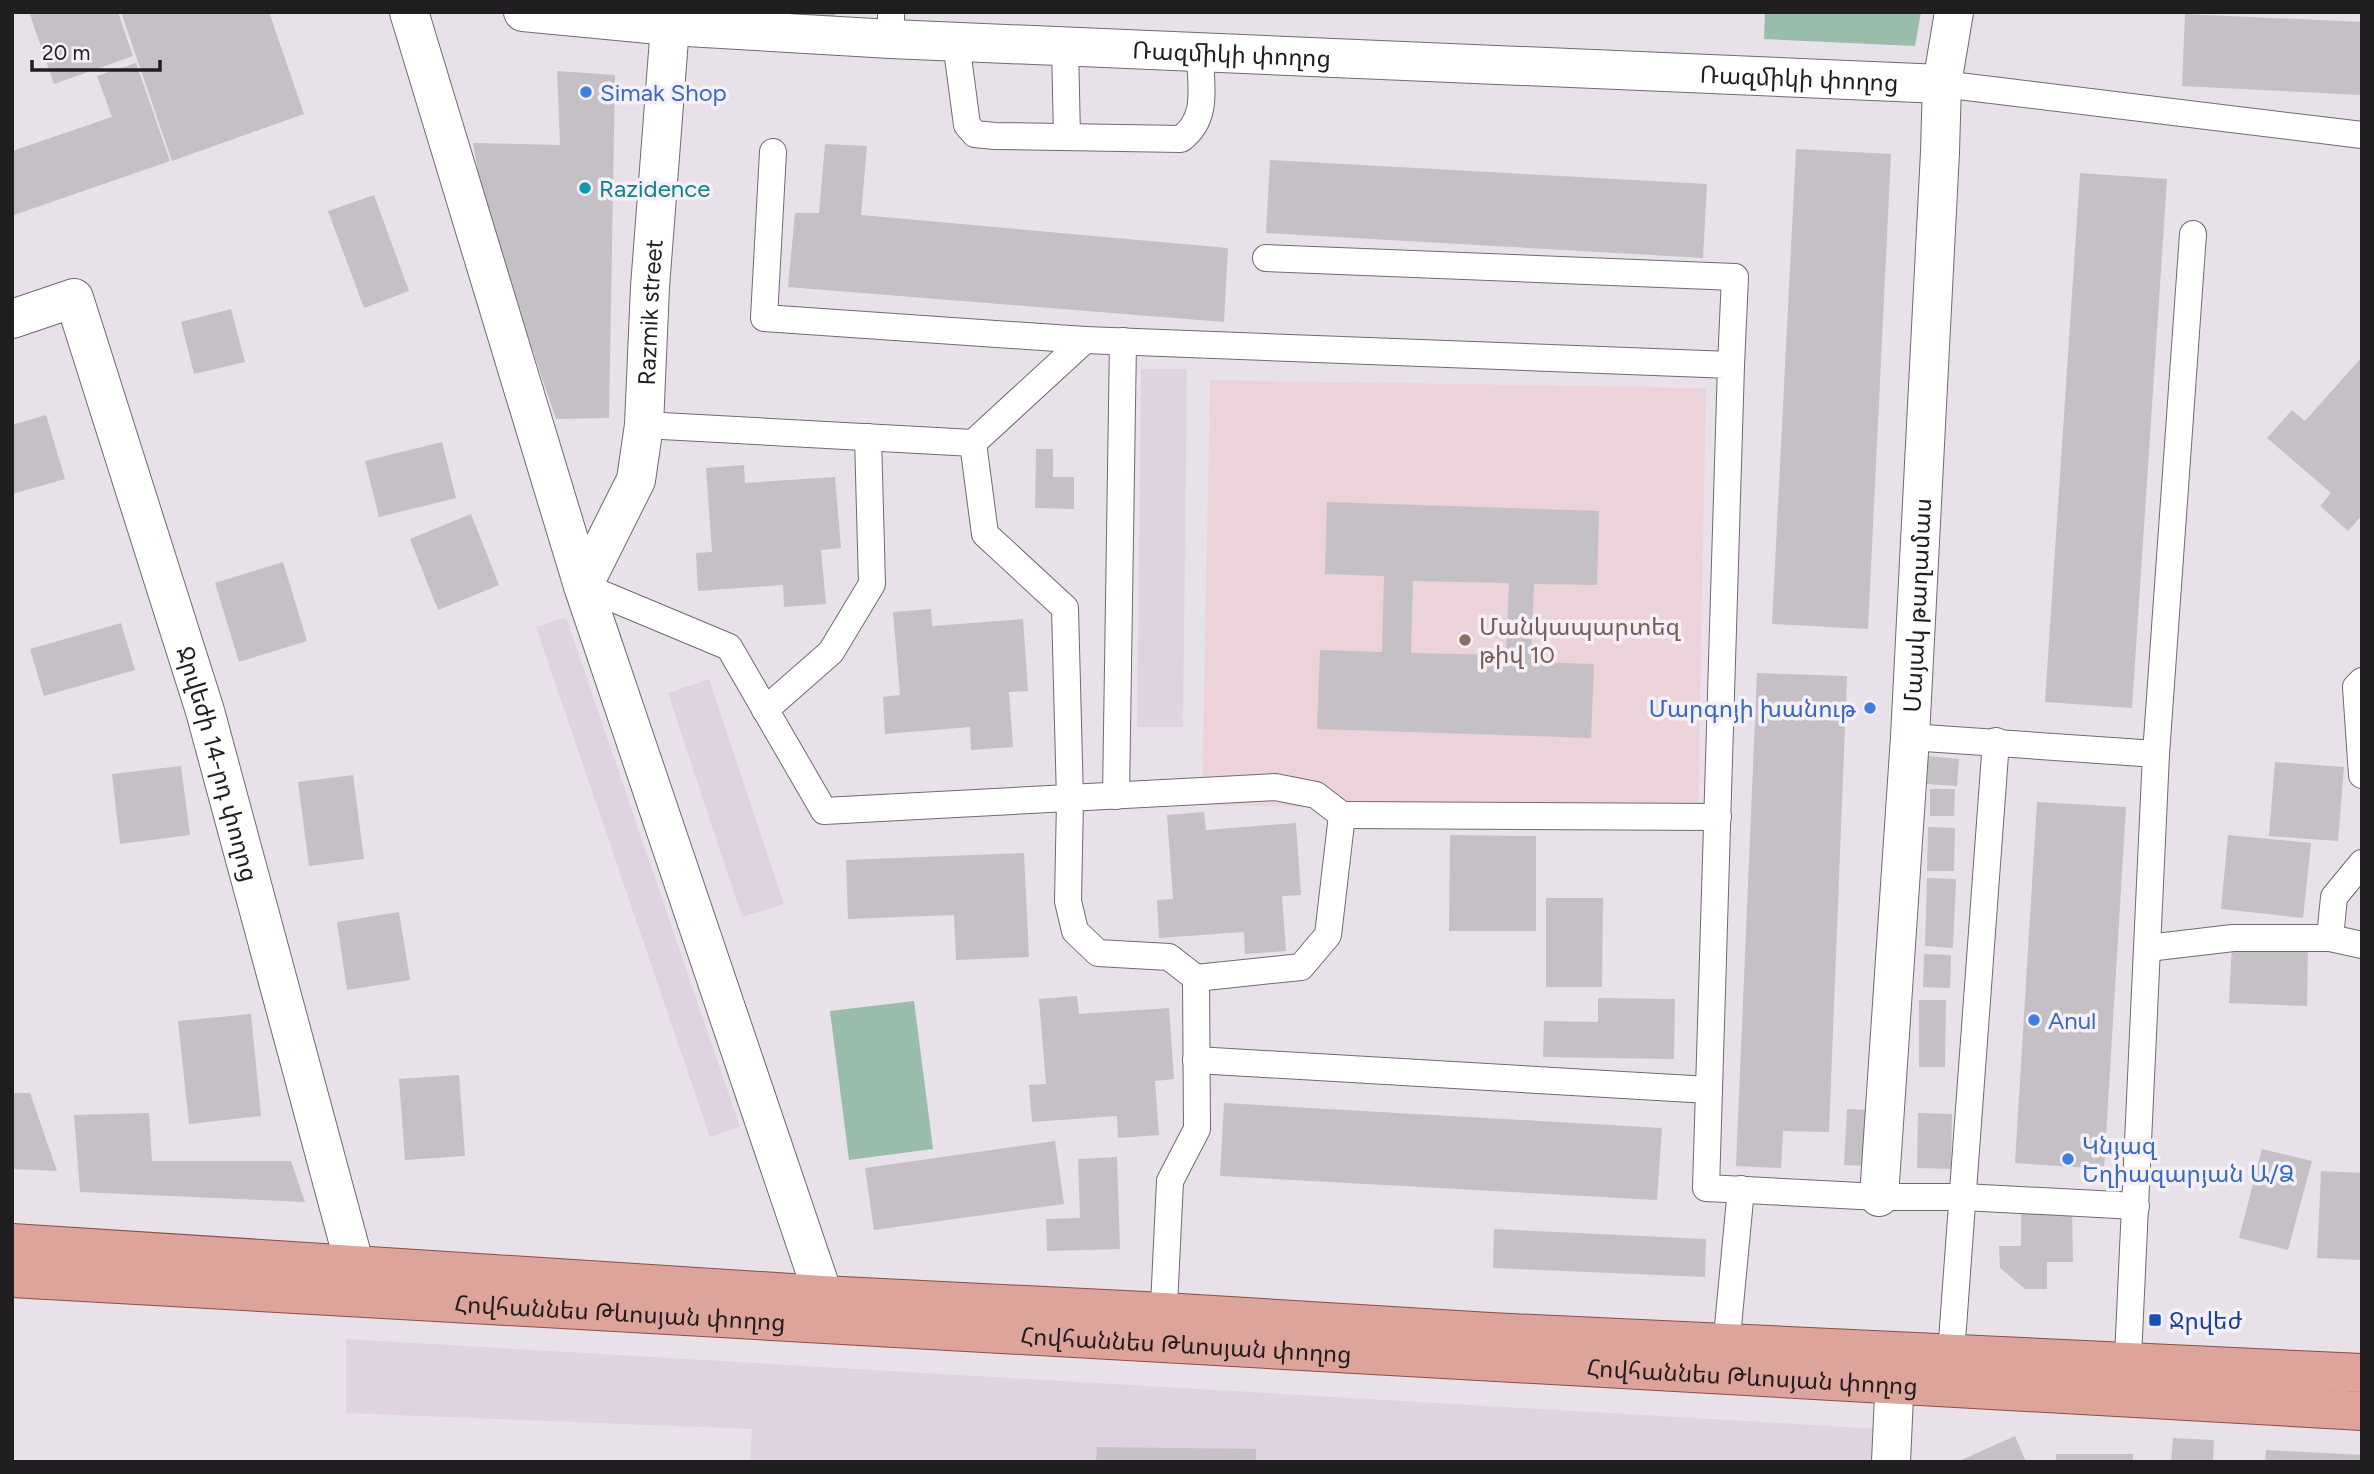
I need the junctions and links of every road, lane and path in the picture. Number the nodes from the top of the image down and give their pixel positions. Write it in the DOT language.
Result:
graph roads {
  1 [pos="409,12"];
  2 [pos="523,12"];
  3 [pos="1954,12"];
  4 [pos="670,26"];
  5 [pos="891,26"];
  6 [pos="956,42"];
  7 [pos="1065,46"];
  8 [pos="1200,52"];
  9 [pos="1942,84"];
  10 [pos="2362,135"];
  11 [pos="1067,137"];
  12 [pos="773,152"];
  13 [pos="2193,234"];
  14 [pos="1266,258"];
  15 [pos="12,319"];
  16 [pos="1085,340"];
  17 [pos="1123,341"];
  18 [pos="1731,365"];
  19 [pos="644,425"];
  20 [pos="868,437"];
  21 [pos="973,443"];
  22 [pos="583,586"];
  23 [pos="2362,681"];
  24 [pos="765,710"];
  25 [pos="1910,737"];
  26 [pos="1996,741"];
  27 [pos="2156,754"];
  28 [pos="2362,775"];
  29 [pos="1116,796"];
  30 [pos="1070,800"];
  31 [pos="1342,816"];
  32 [pos="1717,817"];
  33 [pos="2362,863"];
  34 [pos="2330,937"];
  35 [pos="2362,944"];
  36 [pos="2148,948"];
  37 [pos="1196,978"];
  38 [pos="1196,1060"];
  39 [pos="1709,1090"];
  40 [pos="1741,1189"];
  41 [pos="1879,1197"];
  42 [pos="1963,1198"];
  43 [pos="2136,1206"];
  44 [pos="12,1243"];
  45 [pos="12,1278"];
  46 [pos="359,1281"];
  47 [pos="828,1310"];
  48 [pos="1163,1327"];
  49 [pos="1725,1358"];
  50 [pos="1895,1367"];
  51 [pos="1950,1370"];
  52 [pos="2362,1373"];
  53 [pos="2127,1379"];
  54 [pos="2362,1411"];
  55 [pos="1891,1462"];
  1 -- 22 [label="street"];
  2 -- 4 [label="street, Ռազմիկի փողոց"];
  3 -- 9 [label="street, Մայակ թաղամաս"];
  4 -- 5 [label="street, Ռազմիկի փողոց"];
  4 -- 19 [label="street, Razmik street"];
  5 -- 6 [label="street, Ռազմիկի փողոց"];
  6 -- 7 [label="street, Ռազմիկի փողոց"];
  6 -- 11 [label="lane"];
  7 -- 8 [label="street, Ռազմիկի փողոց"];
  7 -- 11 [label="lane"];
  8 -- 9 [label="street, Ռազմիկի փողոց"];
  8 -- 11 [label="lane"];
  9 -- 10 [label="lane"];
  9 -- 25 [label="street, Մայակ թաղամաս"];
  12 -- 16 [label="lane"];
  13 -- 27 [label="lane"];
  14 -- 18 [label="lane"];
  15 -- 46 [label="street, Ջրվեժի 14-րդ փողոց"];
  16 -- 17 [label="lane"];
  16 -- 21 [label="lane"];
  17 -- 18 [label="lane"];
  17 -- 29 [label="lane"];
  18 -- 32 [label="lane"];
  19 -- 20 [label="lane"];
  19 -- 22 [label="street, Razmik street"];
  20 -- 21 [label="lane"];
  20 -- 24 [label="lane"];
  21 -- 30 [label="lane"];
  22 -- 24 [label="lane"];
  22 -- 47 [label="street"];
  23 -- 28 [label="lane"];
  24 -- 30 [label="lane"];
  25 -- 26 [label="lane"];
  25 -- 41 [label="street, Մայակ թաղամաս"];
  26 -- 27 [label="lane"];
  26 -- 42 [label="lane"];
  27 -- 36 [label="lane"];
  29 -- 30 [label="lane"];
  29 -- 31 [label="lane"];
  30 -- 37 [label="lane"];
  31 -- 32 [label="lane"];
  31 -- 37 [label="lane"];
  32 -- 39 [label="lane"];
  33 -- 34 [label="lane"];
  34 -- 35 [label="lane"];
  34 -- 36 [label="lane"];
  36 -- 43 [label="lane"];
  37 -- 38 [label="lane"];
  38 -- 39 [label="lane"];
  38 -- 48 [label="lane"];
  39 -- 40 [label="lane"];
  40 -- 41 [label="lane"];
  40 -- 49 [label="lane"];
  41 -- 42 [label="lane"];
  42 -- 43 [label="lane"];
  42 -- 51 [label="lane"];
  43 -- 53 [label="lane"];
  44 -- 46 [label="main road, Հովհաննես Թևոսյան փողոց"];
  45 -- 46 [label="main road, Հովհաննես Թևոսյան փողոց"];
  46 -- 47 [label="main road, Հովհաննես Թևոսյան փողոց"];
  47 -- 48 [label="main road, Հովհաննես Թևոսյան փողոց"];
  48 -- 49 [label="main road, Հովհաննես Թևոսյան փողոց"];
  49 -- 50 [label="main road, Հովհաննես Թևոսյան փողոց"];
  50 -- 51 [label="main road, Հովհաննես Թևոսյան փողոց"];
  50 -- 55 [label="street"];
  51 -- 53 [label="main road, Հովհաննես Թևոսյան փողոց"];
  52 -- 53 [label="main road, Հովհաննես Թևոսյան փողոց"];
  53 -- 54 [label="main road, Հովհաննես Թևոսյան փողոց"];
}
